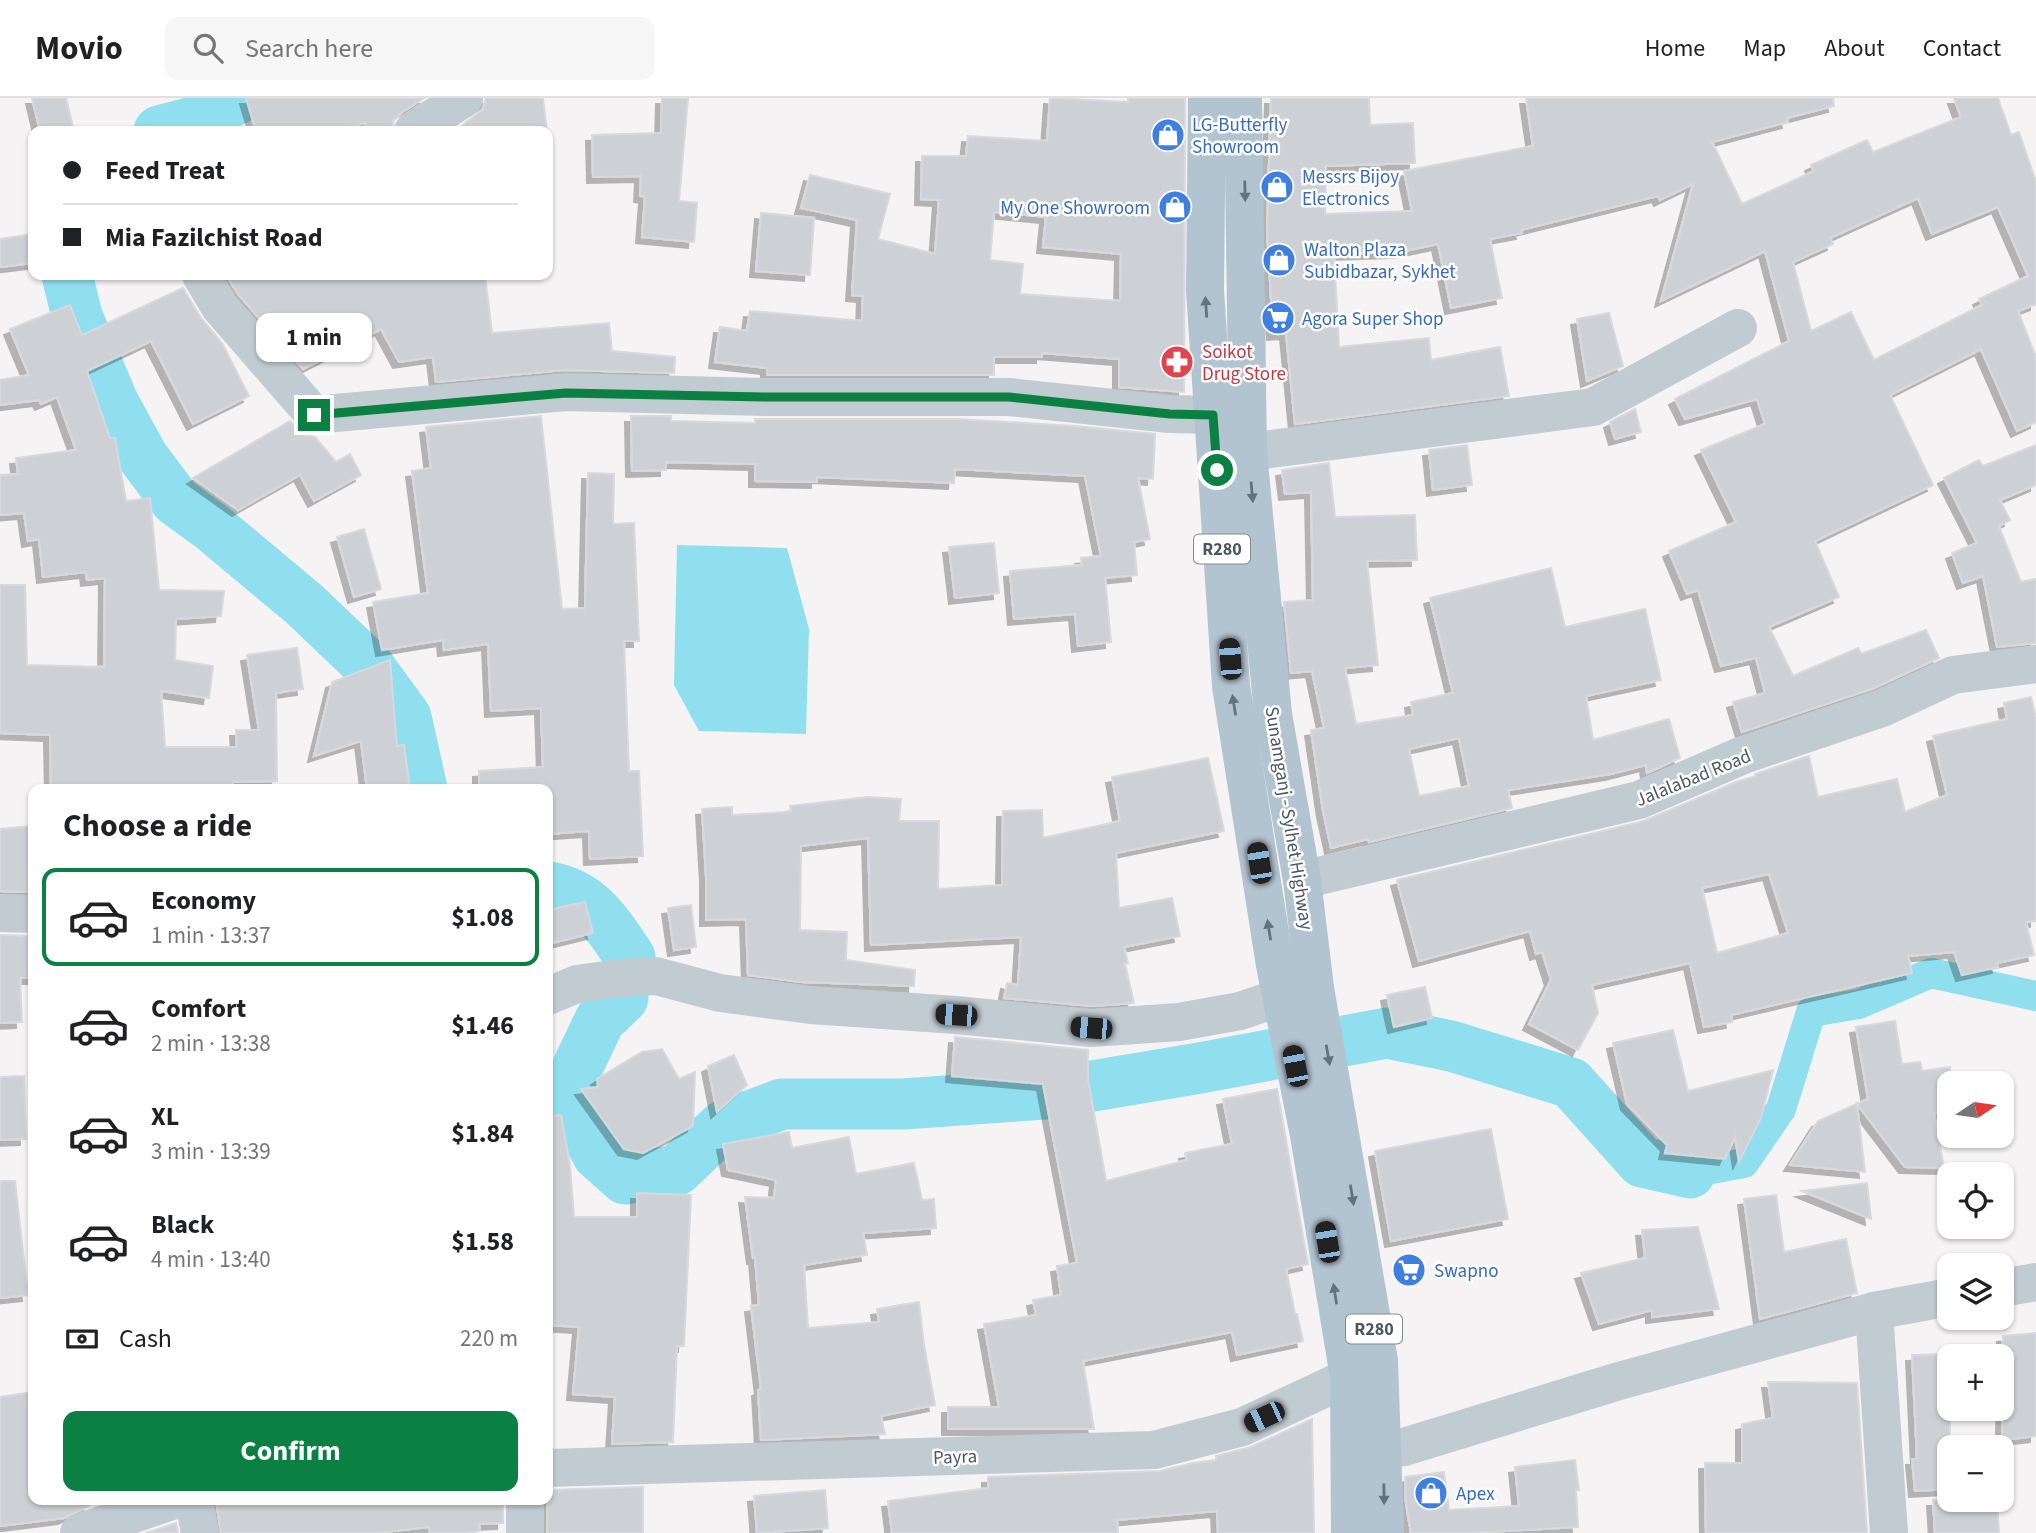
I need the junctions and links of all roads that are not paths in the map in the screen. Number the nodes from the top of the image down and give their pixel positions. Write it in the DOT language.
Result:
graph roads {
  1 [pos="464,98"];
  2 [pos="1207,98"];
  3 [pos="1243,98"];
  4 [pos="421,126"];
  5 [pos="204,280"];
  6 [pos="1738,328"];
  7 [pos="1213,415"];
  8 [pos="1248,452"];
  9 [pos="2036,664"];
  10 [pos="1302,880"];
  11 [pos="0,913"];
  12 [pos="28,914"];
  13 [pos="1298,993"];
  14 [pos="553,994"];
  15 [pos="1325,1131"];
  16 [pos="2036,1282"];
  17 [pos="2014,1286"];
  18 [pos="1937,1299"];
  19 [pos="1874,1311"];
  20 [pos="1349,1377"];
  21 [pos="1384,1450"];
  22 [pos="553,1468"];
  23 [pos="160,1505"];
  24 [pos="195,1505"];
  25 [pos="525,1505"];
  26 [pos="79,1533"];
  27 [pos="200,1533"];
  28 [pos="525,1533"];
  29 [pos="1350,1533"];
  30 [pos="1385,1533"];
  31 [pos="1889,1533"];
  1 -- 4 [label="street"];
  7 -- 2 [label="main road, Sunamganj - Sylhet Highway / R280, one-way"];
  3 -- 8 [label="main road, Sunamganj - Sylhet Highway / R280, one-way"];
  5 -- 7 [label="street"];
  6 -- 8 [label="street"];
  13 -- 7 [label="main road, Sunamganj - Sylhet Highway / R280, one-way"];
  8 -- 10 [label="main road, Sunamganj - Sylhet Highway / R280, one-way"];
  9 -- 10 [label="street, Jalalabad Road"];
  10 -- 13 [label="main road, Sunamganj - Sylhet Highway / R280"];
  11 -- 12 [label="street"];
  13 -- 14 [label="street"];
  13 -- 15 [label="main road, Sunamganj - Sylhet Highway / R280"];
  20 -- 15 [label="main road, Sunamganj - Sylhet Highway / R280, one-way"];
  15 -- 21 [label="main road, Sunamganj - Sylhet Highway / R280, one-way"];
  16 -- 17 [label="street"];
  18 -- 19 [label="street"];
  19 -- 21 [label="street"];
  19 -- 31 [label="street"];
  20 -- 22 [label="street, Payra"];
  20 -- 29 [label="main road, Sunamganj - Sylhet Highway / R280"];
  21 -- 30 [label="main road, Sunamganj - Sylhet Highway / R280, one-way"];
  23 -- 26 [label="street"];
  24 -- 27 [label="street"];
  25 -- 28 [label="street"];
}
